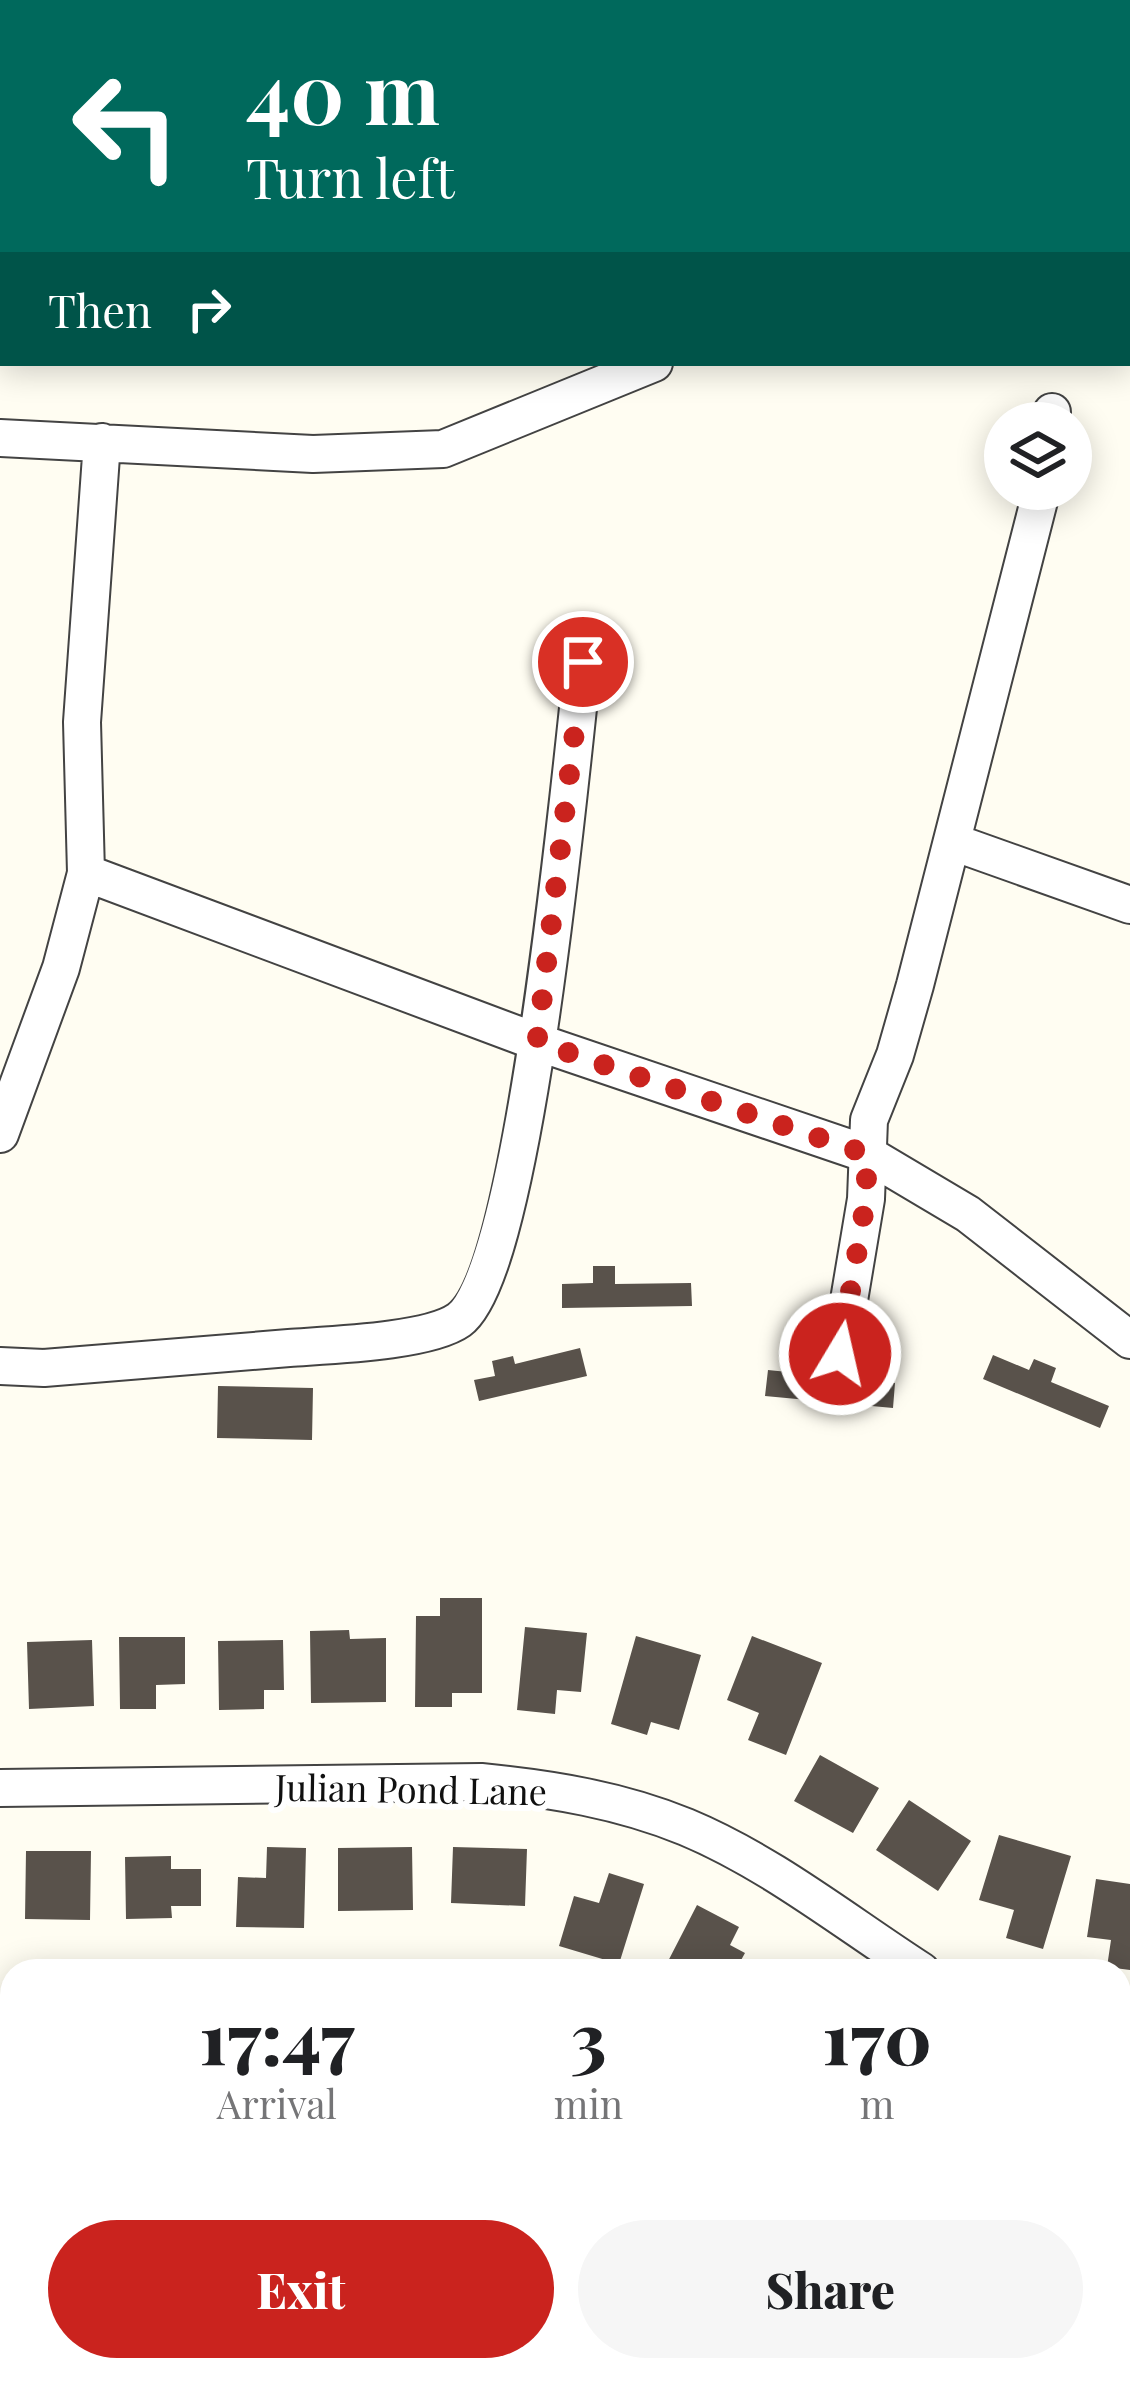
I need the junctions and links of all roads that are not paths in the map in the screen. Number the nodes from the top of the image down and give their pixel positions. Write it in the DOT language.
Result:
graph roads {
  1 [pos="647,366"];
  2 [pos="0,438"];
  3 [pos="102,442"];
  4 [pos="1037,510"];
  5 [pos="583,662"];
  6 [pos="953,842"];
  7 [pos="86,873"];
  8 [pos="1130,905"];
  9 [pos="537,1042"];
  10 [pos="0,1134"];
  11 [pos="867,1154"];
  12 [pos="1130,1340"];
  13 [pos="840,1354"];
  14 [pos="0,1366"];
  15 [pos="0,1788"];
  16 [pos="903,1959"];
  1 -- 3 [label="street"];
  2 -- 3 [label="street"];
  3 -- 7 [label="street"];
  4 -- 6 [label="street"];
  5 -- 9 [label="street"];
  6 -- 8 [label="street"];
  6 -- 11 [label="street"];
  7 -- 9 [label="street"];
  7 -- 10 [label="street"];
  9 -- 11 [label="street"];
  9 -- 14 [label="street"];
  11 -- 12 [label="street"];
  11 -- 13 [label="street"];
  15 -- 16 [label="street, Julian Pond Lane"];
}
